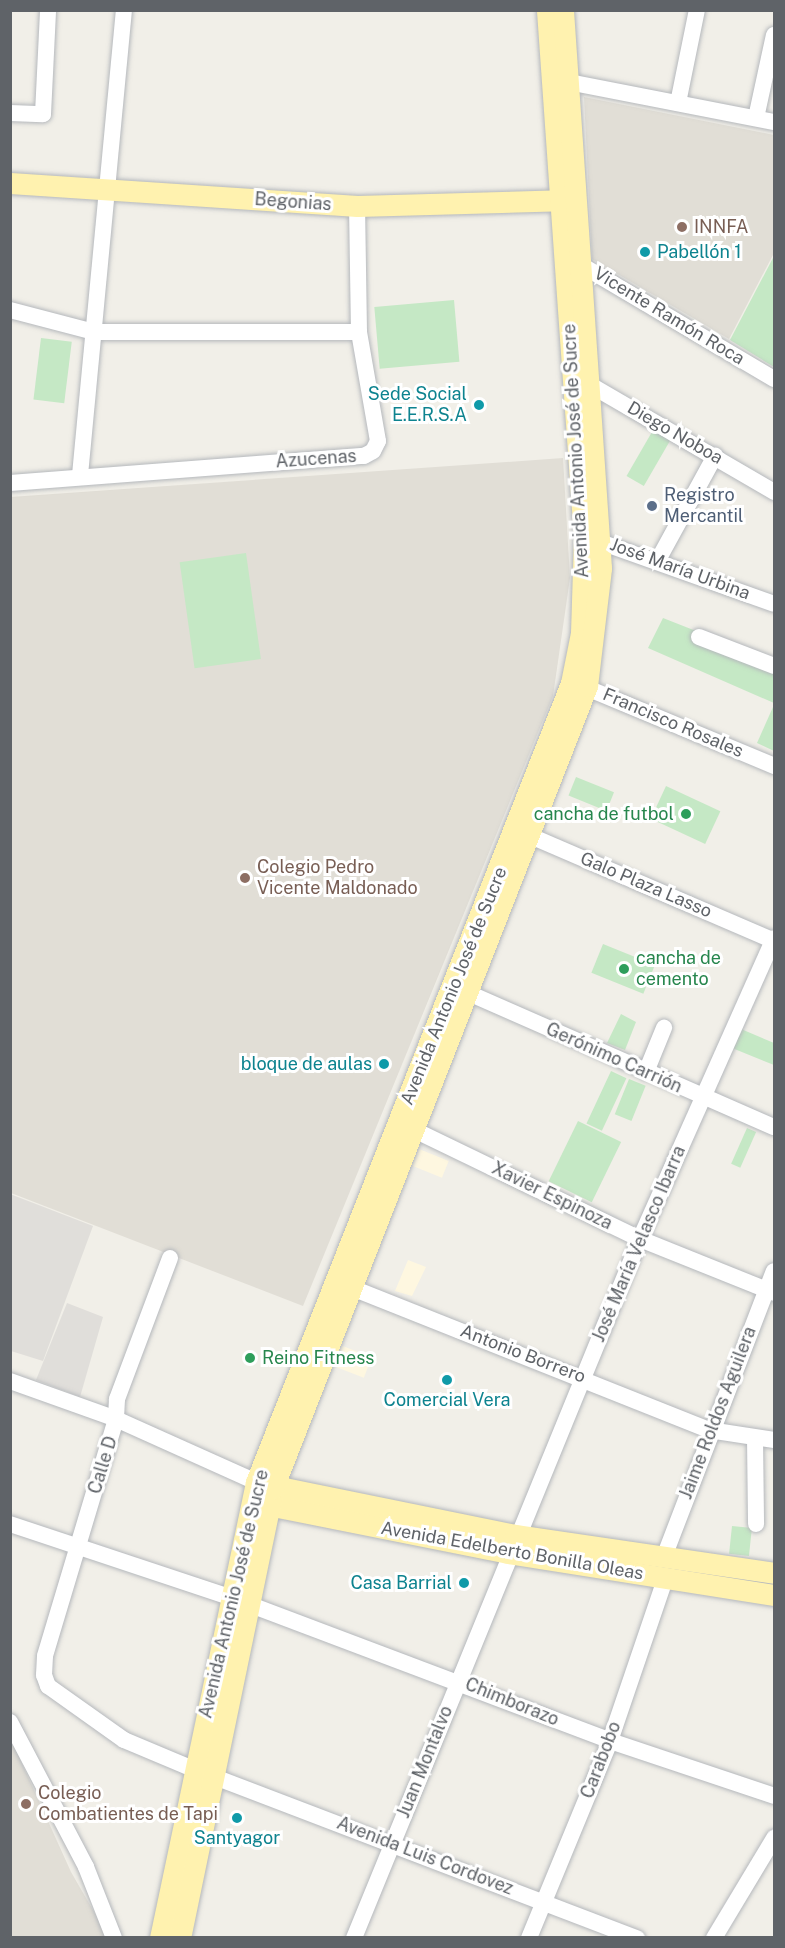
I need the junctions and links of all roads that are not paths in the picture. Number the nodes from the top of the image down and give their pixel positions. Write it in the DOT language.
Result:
graph roads {
  1 [pos="48,10"];
  2 [pos="124,10"];
  3 [pos="547,10"];
  4 [pos="563,10"];
  5 [pos="697,10"];
  6 [pos="774,35"];
  7 [pos="568,82"];
  8 [pos="678,103"];
  9 [pos="10,113"];
  10 [pos="756,118"];
  11 [pos="774,122"];
  12 [pos="10,183"];
  13 [pos="107,190"];
  14 [pos="567,200"];
  15 [pos="357,206"];
  16 [pos="572,260"];
  17 [pos="10,310"];
  18 [pos="94,332"];
  19 [pos="359,332"];
  20 [pos="774,379"];
  21 [pos="582,380"];
  22 [pos="715,456"];
  23 [pos="80,475"];
  24 [pos="10,483"];
  25 [pos="774,492"];
  26 [pos="592,538"];
  27 [pos="658,560"];
  28 [pos="774,604"];
  29 [pos="699,637"];
  30 [pos="774,666"];
  31 [pos="579,684"];
  32 [pos="774,766"];
  33 [pos="524,833"];
  34 [pos="774,940"];
  35 [pos="461,990"];
  36 [pos="664,1028"];
  37 [pos="646,1072"];
  38 [pos="702,1097"];
  39 [pos="406,1126"];
  40 [pos="774,1127"];
  41 [pos="640,1239"];
  42 [pos="170,1258"];
  43 [pos="774,1271"];
  44 [pos="343,1285"];
  45 [pos="770,1292"];
  46 [pos="582,1377"];
  47 [pos="10,1381"];
  48 [pos="116,1419"];
  49 [pos="709,1430"];
  50 [pos="755,1438"];
  51 [pos="774,1440"];
  52 [pos="262,1494"];
  53 [pos="10,1524"];
  54 [pos="756,1524"];
  55 [pos="512,1544"];
  56 [pos="79,1545"];
  57 [pos="664,1557"];
  58 [pos="774,1573"];
  59 [pos="665,1579"];
  60 [pos="774,1595"];
  61 [pos="241,1601"];
  62 [pos="44,1675"];
  63 [pos="458,1680"];
  64 [pos="10,1722"];
  65 [pos="610,1741"];
  66 [pos="203,1773"];
  67 [pos="774,1796"];
  68 [pos="774,1838"];
  69 [pos="392,1842"];
  70 [pos="544,1901"];
  71 [pos="163,1937"];
  72 [pos="114,1938"];
  73 [pos="354,1938"];
  74 [pos="529,1938"];
  75 [pos="637,1938"];
  76 [pos="714,1938"];
  1 -- 9 [label="street"];
  2 -- 13 [label="street"];
  3 -- 14 [label="main road, Avenida Antonio José de Sucre"];
  4 -- 7 [label="main road, Avenida Antonio José de Sucre"];
  5 -- 8 [label="street"];
  6 -- 10 [label="street"];
  7 -- 8 [label="street"];
  7 -- 14 [label="main road, Avenida Antonio José de Sucre"];
  8 -- 10 [label="street"];
  10 -- 11 [label="street"];
  12 -- 13 [label="main road, Begonias"];
  13 -- 15 [label="main road, Begonias"];
  13 -- 18 [label="street"];
  14 -- 15 [label="main road, Begonias"];
  14 -- 16 [label="main road, Avenida Antonio José de Sucre"];
  15 -- 19 [label="street, Azucenas"];
  16 -- 20 [label="street, Vicente Ramón Roca"];
  16 -- 21 [label="main road, Avenida Antonio José de Sucre"];
  17 -- 18 [label="street"];
  18 -- 19 [label="street"];
  18 -- 23 [label="street"];
  19 -- 23 [label="street, Azucenas"];
  21 -- 22 [label="street, Diego Noboa"];
  21 -- 26 [label="main road, Avenida Antonio José de Sucre"];
  22 -- 25 [label="street, Diego Noboa"];
  22 -- 27 [label="street"];
  23 -- 24 [label="street, Azucenas"];
  26 -- 27 [label="street, José María Urbina"];
  26 -- 31 [label="main road, Avenida Antonio José de Sucre"];
  27 -- 28 [label="street, José María Urbina"];
  29 -- 30 [label="street"];
  31 -- 32 [label="street, Francisco Rosales"];
  31 -- 33 [label="main road, Avenida Antonio José de Sucre"];
  33 -- 34 [label="street, Galo Plaza Lasso"];
  33 -- 35 [label="main road, Avenida Antonio José de Sucre"];
  34 -- 38 [label="street, José María Velasco Ibarra"];
  35 -- 37 [label="street, Gerónimo Carrión"];
  35 -- 39 [label="main road, Avenida Antonio José de Sucre"];
  36 -- 37 [label="street"];
  37 -- 38 [label="street, Gerónimo Carrión"];
  38 -- 40 [label="street, Gerónimo Carrión"];
  38 -- 41 [label="street, José María Velasco Ibarra"];
  39 -- 41 [label="street, Xavier Espinoza"];
  39 -- 44 [label="main road, Avenida Antonio José de Sucre"];
  41 -- 45 [label="street, Xavier Espinoza"];
  41 -- 46 [label="street, José María Velasco Ibarra"];
  42 -- 48 [label="street, Calle D"];
  43 -- 45 [label="street, Jaime Roldos Aguilera"];
  44 -- 46 [label="street, Antonio Borrero"];
  44 -- 52 [label="main road, Avenida Antonio José de Sucre"];
  45 -- 49 [label="street, Jaime Roldos Aguilera"];
  46 -- 49 [label="street, Antonio Borrero"];
  46 -- 55 [label="street, José María Velasco Ibarra"];
  47 -- 48 [label="street"];
  48 -- 52 [label="street"];
  48 -- 56 [label="street, Calle D"];
  49 -- 50 [label="street, Antonio Borrero"];
  49 -- 57 [label="street, Jaime Roldos Aguilera"];
  50 -- 51 [label="street, Antonio Borrero"];
  50 -- 54 [label="street"];
  52 -- 55 [label="main road, Avenida Edelberto Bonilla Oleas"];
  52 -- 61 [label="main road, Avenida Antonio José de Sucre"];
  53 -- 56 [label="street, Chimborazo"];
  55 -- 57 [label="main road, Avenida Edelberto Bonilla Oleas"];
  55 -- 59 [label="main road, Avenida Edelberto Bonilla Oleas"];
  55 -- 63 [label="street, Juan Montalvo"];
  56 -- 61 [label="street, Chimborazo"];
  56 -- 62 [label="street, Calle D"];
  57 -- 58 [label="main road, Avenida Edelberto Bonilla Oleas"];
  59 -- 60 [label="main road, Avenida Edelberto Bonilla Oleas"];
  59 -- 65 [label="street, Carabobo"];
  61 -- 63 [label="street, Chimborazo"];
  61 -- 66 [label="main road, Avenida Antonio José de Sucre"];
  62 -- 66 [label="street, Avenida Luis Cordovez"];
  63 -- 65 [label="street, Chimborazo"];
  63 -- 69 [label="street, Juan Montalvo"];
  64 -- 72 [label="street"];
  65 -- 67 [label="street, Chimborazo"];
  65 -- 70 [label="street, Carabobo"];
  66 -- 69 [label="street, Avenida Luis Cordovez"];
  66 -- 71 [label="main road, Avenida Antonio José de Sucre"];
  68 -- 76 [label="street"];
  69 -- 70 [label="street, Avenida Luis Cordovez"];
  69 -- 73 [label="street, Juan Montalvo"];
  70 -- 74 [label="street, Carabobo"];
  70 -- 75 [label="street, Avenida Luis Cordovez"];
}
